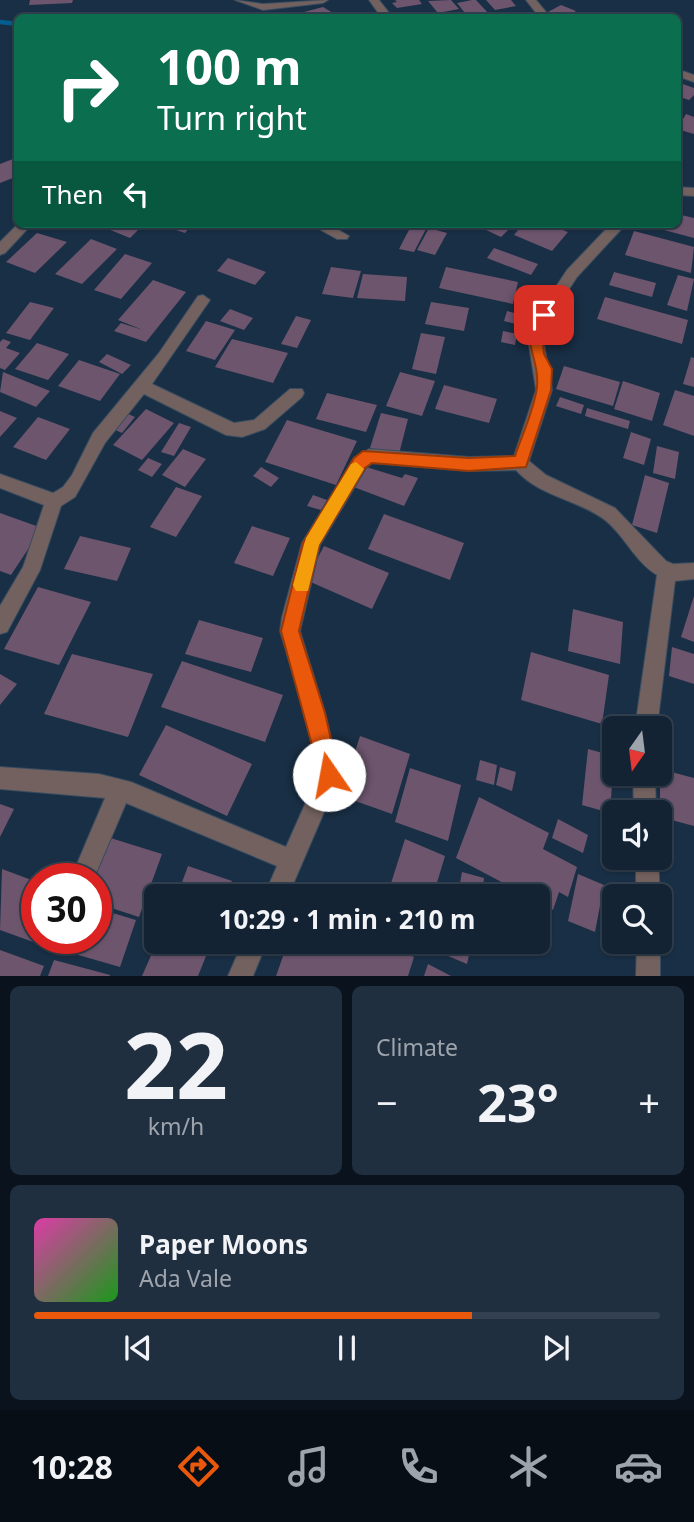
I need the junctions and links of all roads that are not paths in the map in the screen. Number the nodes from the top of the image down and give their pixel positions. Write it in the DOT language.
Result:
graph roads {
  1 [pos="240,0"];
  2 [pos="323,0"];
  3 [pos="374,0"];
  4 [pos="531,0"];
  5 [pos="385,14"];
  6 [pos="543,14"];
  7 [pos="21,228"];
  8 [pos="325,228"];
  9 [pos="615,228"];
  10 [pos="342,236"];
  11 [pos="0,250"];
  12 [pos="203,300"];
  13 [pos="140,385"];
  14 [pos="296,393"];
  15 [pos="520,463"];
  16 [pos="0,481"];
  17 [pos="54,501"];
  18 [pos="667,571"];
  19 [pos="694,571"];
  20 [pos="0,625"];
  21 [pos="648,716"];
  22 [pos="0,778"];
  23 [pos="120,790"];
  24 [pos="293,861"];
  25 [pos="88,863"];
  26 [pos="282,884"];
  27 [pos="250,954"];
  28 [pos="649,954"];
  29 [pos="240,976"];
  30 [pos="648,976"];
  1 -- 2 [label="street"];
  3 -- 5 [label="street"];
  4 -- 6 [label="street"];
  7 -- 11 [label="street"];
  8 -- 10 [label="street"];
  9 -- 15 [label="street"];
  12 -- 13 [label="street"];
  13 -- 14 [label="street"];
  13 -- 17 [label="street"];
  15 -- 18 [label="street"];
  15 -- 24 [label="street"];
  16 -- 17 [label="street"];
  17 -- 20 [label="street"];
  18 -- 19 [label="street"];
  18 -- 21 [label="street"];
  22 -- 23 [label="street"];
  23 -- 24 [label="street"];
  23 -- 25 [label="street"];
  24 -- 26 [label="street"];
  27 -- 29 [label="street"];
  28 -- 30 [label="street"];
}
